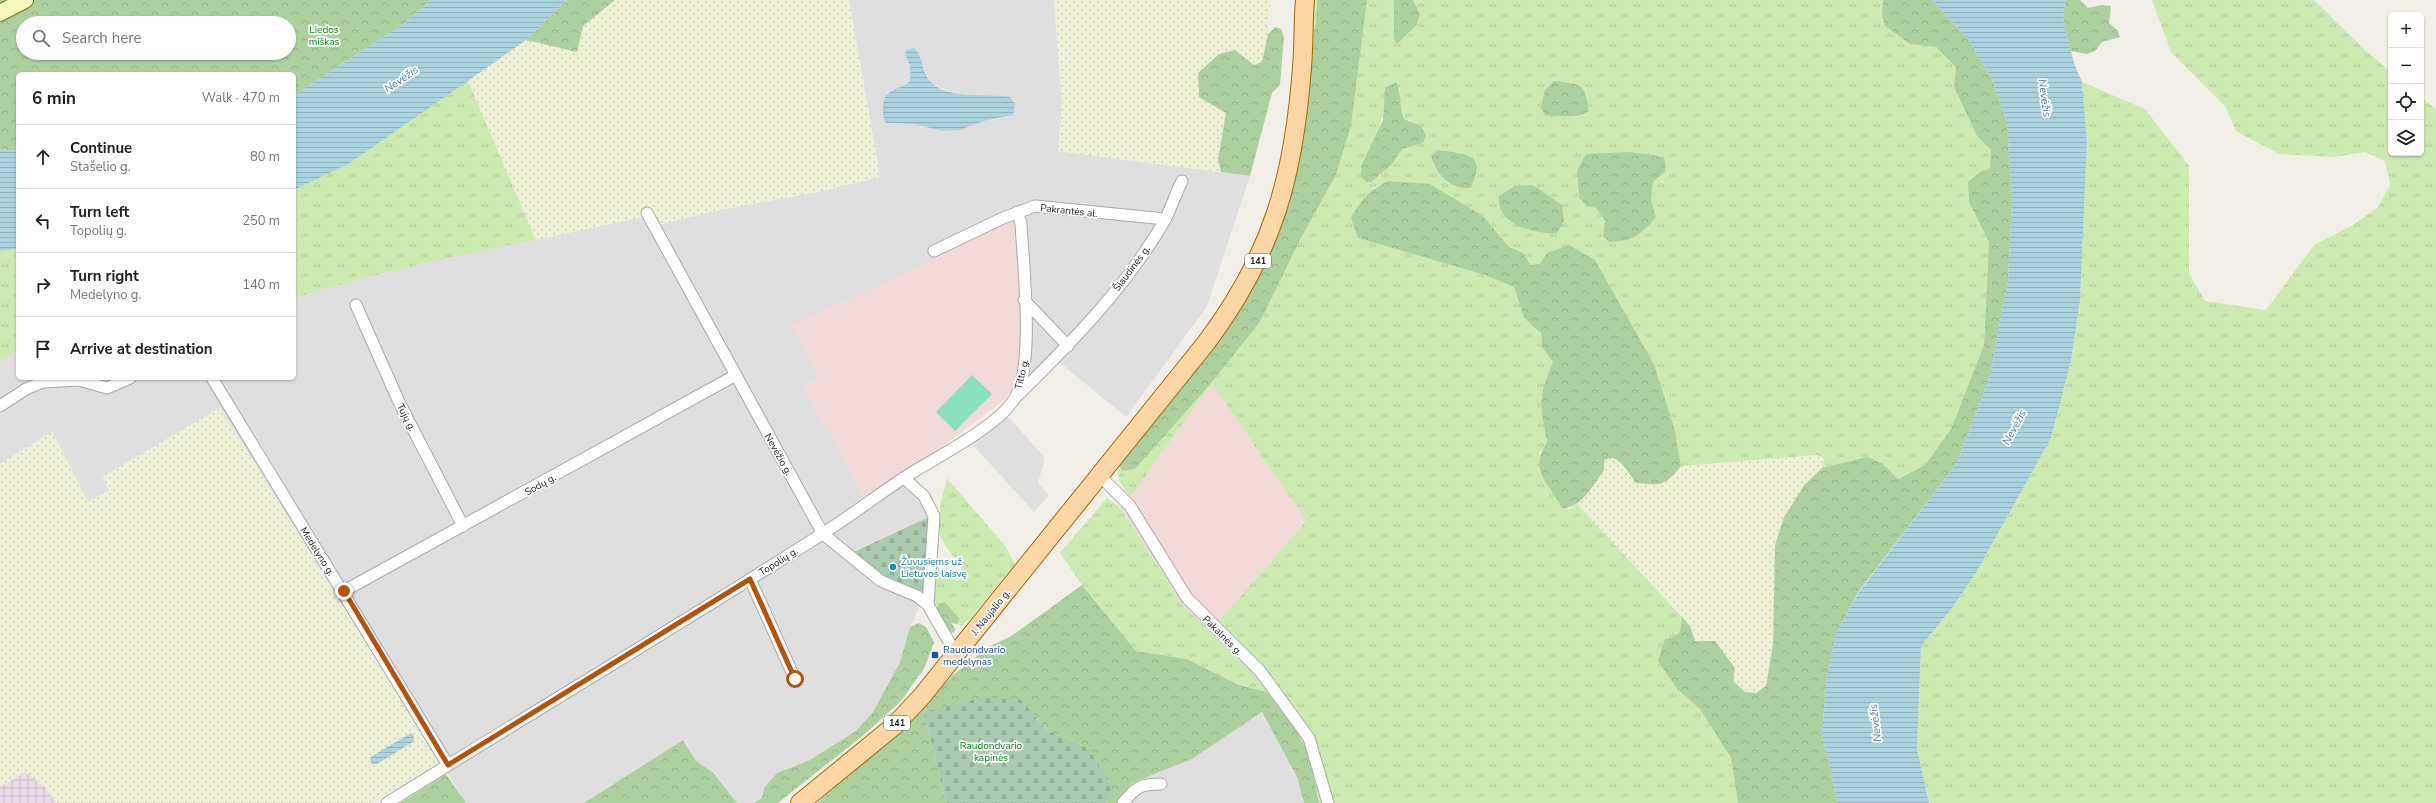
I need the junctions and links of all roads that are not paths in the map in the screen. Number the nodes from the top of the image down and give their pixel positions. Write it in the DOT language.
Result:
graph roads {
  1 [pos="25,0"];
  2 [pos="1305,0"];
  3 [pos="0,12"];
  4 [pos="1182,181"];
  5 [pos="1017,212"];
  6 [pos="647,213"];
  7 [pos="1165,219"];
  8 [pos="934,251"];
  9 [pos="1024,300"];
  10 [pos="356,305"];
  11 [pos="1068,346"];
  12 [pos="736,375"];
  13 [pos="79,380"];
  14 [pos="79,380"];
  15 [pos="125,380"];
  16 [pos="213,380"];
  17 [pos="1015,398"];
  18 [pos="0,406"];
  19 [pos="1100,476"];
  20 [pos="904,478"];
  21 [pos="464,526"];
  22 [pos="823,534"];
  23 [pos="750,579"];
  24 [pos="344,591"];
  25 [pos="928,604"];
  26 [pos="956,654"];
  27 [pos="795,679"];
  28 [pos="448,765"];
  29 [pos="1161,784"];
  30 [pos="387,803"];
  31 [pos="800,803"];
  32 [pos="1123,803"];
  33 [pos="1328,803"];
  1 -- 3 [label="main road"];
  2 -- 19 [label="main road, 141"];
  4 -- 7 [label="street, Šiaudinės g."];
  5 -- 7 [label="street, Pakrantės al."];
  5 -- 8 [label="street, Pakrantės al."];
  5 -- 9 [label="street, Tilto g."];
  6 -- 12 [label="street, Nevėžio g."];
  7 -- 11 [label="street, Šiaudinės g."];
  9 -- 11 [label="street"];
  9 -- 17 [label="street, Tilto g."];
  10 -- 21 [label="street, Tujų g."];
  11 -- 17 [label="street, Šiaudinės g."];
  12 -- 21 [label="street, Sodų g."];
  12 -- 22 [label="street, Nevėžio g."];
  13 -- 18 [label="street"];
  14 -- 15 [label="street"];
  16 -- 24 [label="street, Medelyno g."];
  17 -- 20 [label="street, Tilto g."];
  19 -- 26 [label="main road, J. Naujalio g. / 141"];
  19 -- 33 [label="street, Pakalnės g."];
  20 -- 22 [label="street, Tilto g."];
  20 -- 25 [label="street"];
  21 -- 24 [label="street, Sodų g."];
  22 -- 23 [label="street, Topolių g."];
  22 -- 25 [label="street, Nevėžio g."];
  23 -- 27 [label="street"];
  23 -- 28 [label="street, Topolių g."];
  24 -- 28 [label="street, Medelyno g."];
  25 -- 26 [label="street, Nevėžio g."];
  26 -- 31 [label="main road, J. Naujalio g. / 141"];
  28 -- 30 [label="street, Topolių g."];
  29 -- 32 [label="street"];
}
